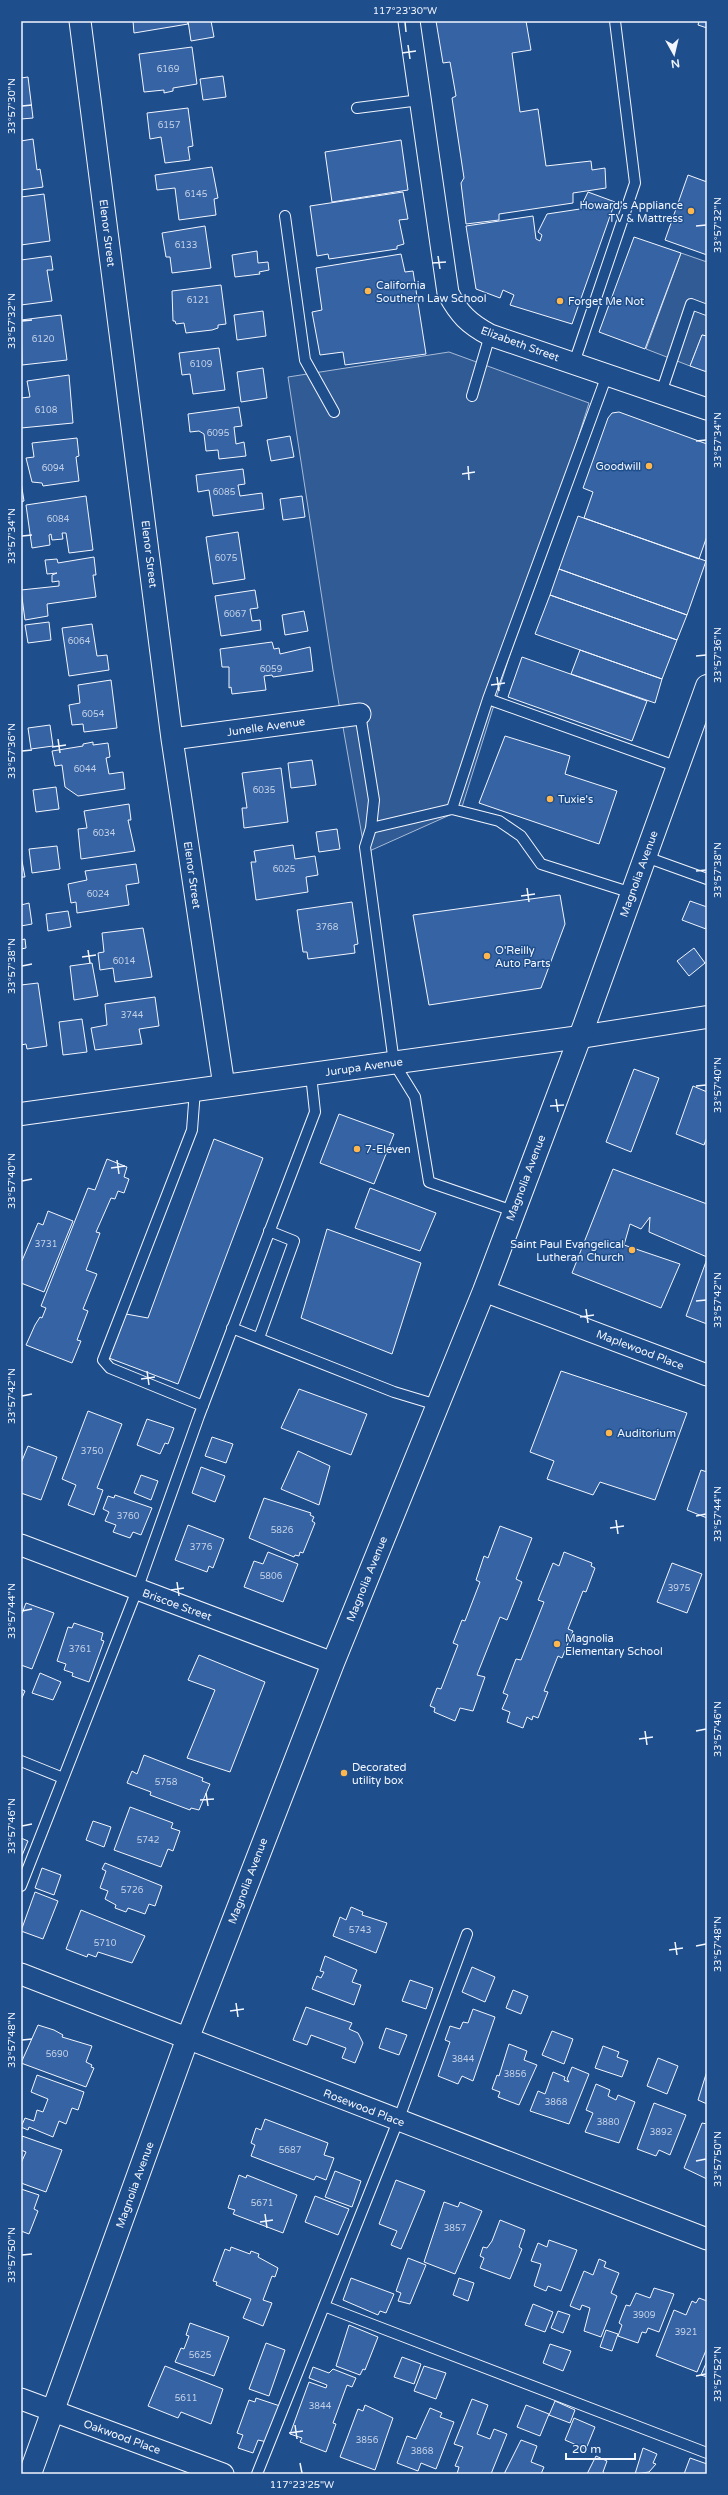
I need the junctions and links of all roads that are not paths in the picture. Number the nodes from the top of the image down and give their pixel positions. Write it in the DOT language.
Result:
graph roads {
  1 [pos="80,21"];
  2 [pos="409,21"];
  3 [pos="615,21"];
  4 [pos="420,100"];
  5 [pos="357,108"];
  6 [pos="285,216"];
  7 [pos="707,310"];
  8 [pos="490,335"];
  9 [pos="574,364"];
  10 [pos="607,375"];
  11 [pos="661,393"];
  12 [pos="472,396"];
  13 [pos="707,409"];
  14 [pos="334,412"];
  15 [pos="707,686"];
  16 [pos="488,698"];
  17 [pos="360,714"];
  18 [pos="172,739"];
  19 [pos="678,767"];
  20 [pos="452,808"];
  21 [pos="371,828"];
  22 [pos="646,857"];
  23 [pos="707,879"];
  24 [pos="632,893"];
  25 [pos="707,1017"];
  26 [pos="580,1037"];
  27 [pos="394,1063"];
  28 [pos="311,1075"];
  29 [pos="224,1086"];
  30 [pos="195,1090"];
  31 [pos="21,1114"];
  32 [pos="513,1211"];
  33 [pos="269,1232"];
  34 [pos="484,1291"];
  35 [pos="232,1328"];
  36 [pos="259,1338"];
  37 [pos="707,1375"];
  38 [pos="203,1406"];
  39 [pos="438,1406"];
  40 [pos="21,1545"];
  41 [pos="137,1590"];
  42 [pos="333,1663"];
  43 [pos="21,1761"];
  44 [pos="63,1778"];
  45 [pos="21,1886"];
  46 [pos="467,1934"];
  47 [pos="21,1974"];
  48 [pos="187,2040"];
  49 [pos="398,2121"];
  50 [pos="707,2239"];
  51 [pos="324,2306"];
  52 [pos="21,2399"];
  53 [pos="54,2412"];
  54 [pos="707,2453"];
  55 [pos="30,2474"];
  56 [pos="223,2474"];
  57 [pos="257,2474"];
  1 -- 18 [label="street, Elenor Street"];
  2 -- 4 [label="street, Elizabeth Street"];
  3 -- 9 [label="lane"];
  4 -- 5 [label="lane"];
  4 -- 8 [label="street, Elizabeth Street"];
  6 -- 14 [label="lane"];
  7 -- 11 [label="lane"];
  8 -- 9 [label="street, Elizabeth Street"];
  8 -- 12 [label="lane"];
  9 -- 10 [label="street, Elizabeth Street"];
  10 -- 11 [label="street, Elizabeth Street"];
  10 -- 16 [label="lane"];
  11 -- 13 [label="street, Elizabeth Street"];
  15 -- 19 [label="main road, Magnolia Avenue"];
  16 -- 19 [label="lane"];
  16 -- 20 [label="lane"];
  17 -- 18 [label="street, Junelle Avenue"];
  17 -- 21 [label="lane"];
  18 -- 29 [label="street, Elenor Street"];
  19 -- 22 [label="main road, Magnolia Avenue"];
  20 -- 21 [label="lane"];
  20 -- 24 [label="lane"];
  21 -- 27 [label="lane"];
  22 -- 23 [label="lane"];
  22 -- 24 [label="main road, Magnolia Avenue"];
  24 -- 26 [label="main road, Magnolia Avenue"];
  25 -- 26 [label="main road, Jurupa Avenue"];
  26 -- 27 [label="main road, Jurupa Avenue"];
  26 -- 32 [label="main road, Magnolia Avenue"];
  27 -- 28 [label="main road, Jurupa Avenue"];
  27 -- 32 [label="lane"];
  28 -- 29 [label="main road, Jurupa Avenue"];
  28 -- 33 [label="lane"];
  29 -- 30 [label="main road, Jurupa Avenue"];
  30 -- 31 [label="main road, Jurupa Avenue"];
  30 -- 38 [label="lane"];
  32 -- 34 [label="main road, Magnolia Avenue"];
  33 -- 35 [label="lane"];
  33 -- 36 [label="lane"];
  34 -- 37 [label="street, Maplewood Place"];
  34 -- 39 [label="main road, Magnolia Avenue"];
  35 -- 36 [label="lane"];
  35 -- 38 [label="lane"];
  36 -- 39 [label="lane"];
  38 -- 41 [label="lane"];
  39 -- 42 [label="main road, Magnolia Avenue"];
  40 -- 41 [label="street, Briscoe Street"];
  41 -- 42 [label="street, Briscoe Street"];
  41 -- 44 [label="lane"];
  42 -- 48 [label="main road, Magnolia Avenue"];
  43 -- 44 [label="lane"];
  44 -- 45 [label="lane"];
  46 -- 49 [label="lane"];
  47 -- 48 [label="street, Rosewood Place"];
  48 -- 49 [label="street, Rosewood Place"];
  48 -- 53 [label="main road, Magnolia Avenue"];
  49 -- 50 [label="street, Rosewood Place"];
  49 -- 51 [label="lane"];
  51 -- 54 [label="lane"];
  51 -- 57 [label="lane"];
  52 -- 53 [label="street, Oakwood Place"];
  53 -- 55 [label="main road, Magnolia Avenue"];
  53 -- 56 [label="street, Oakwood Place"];
}
